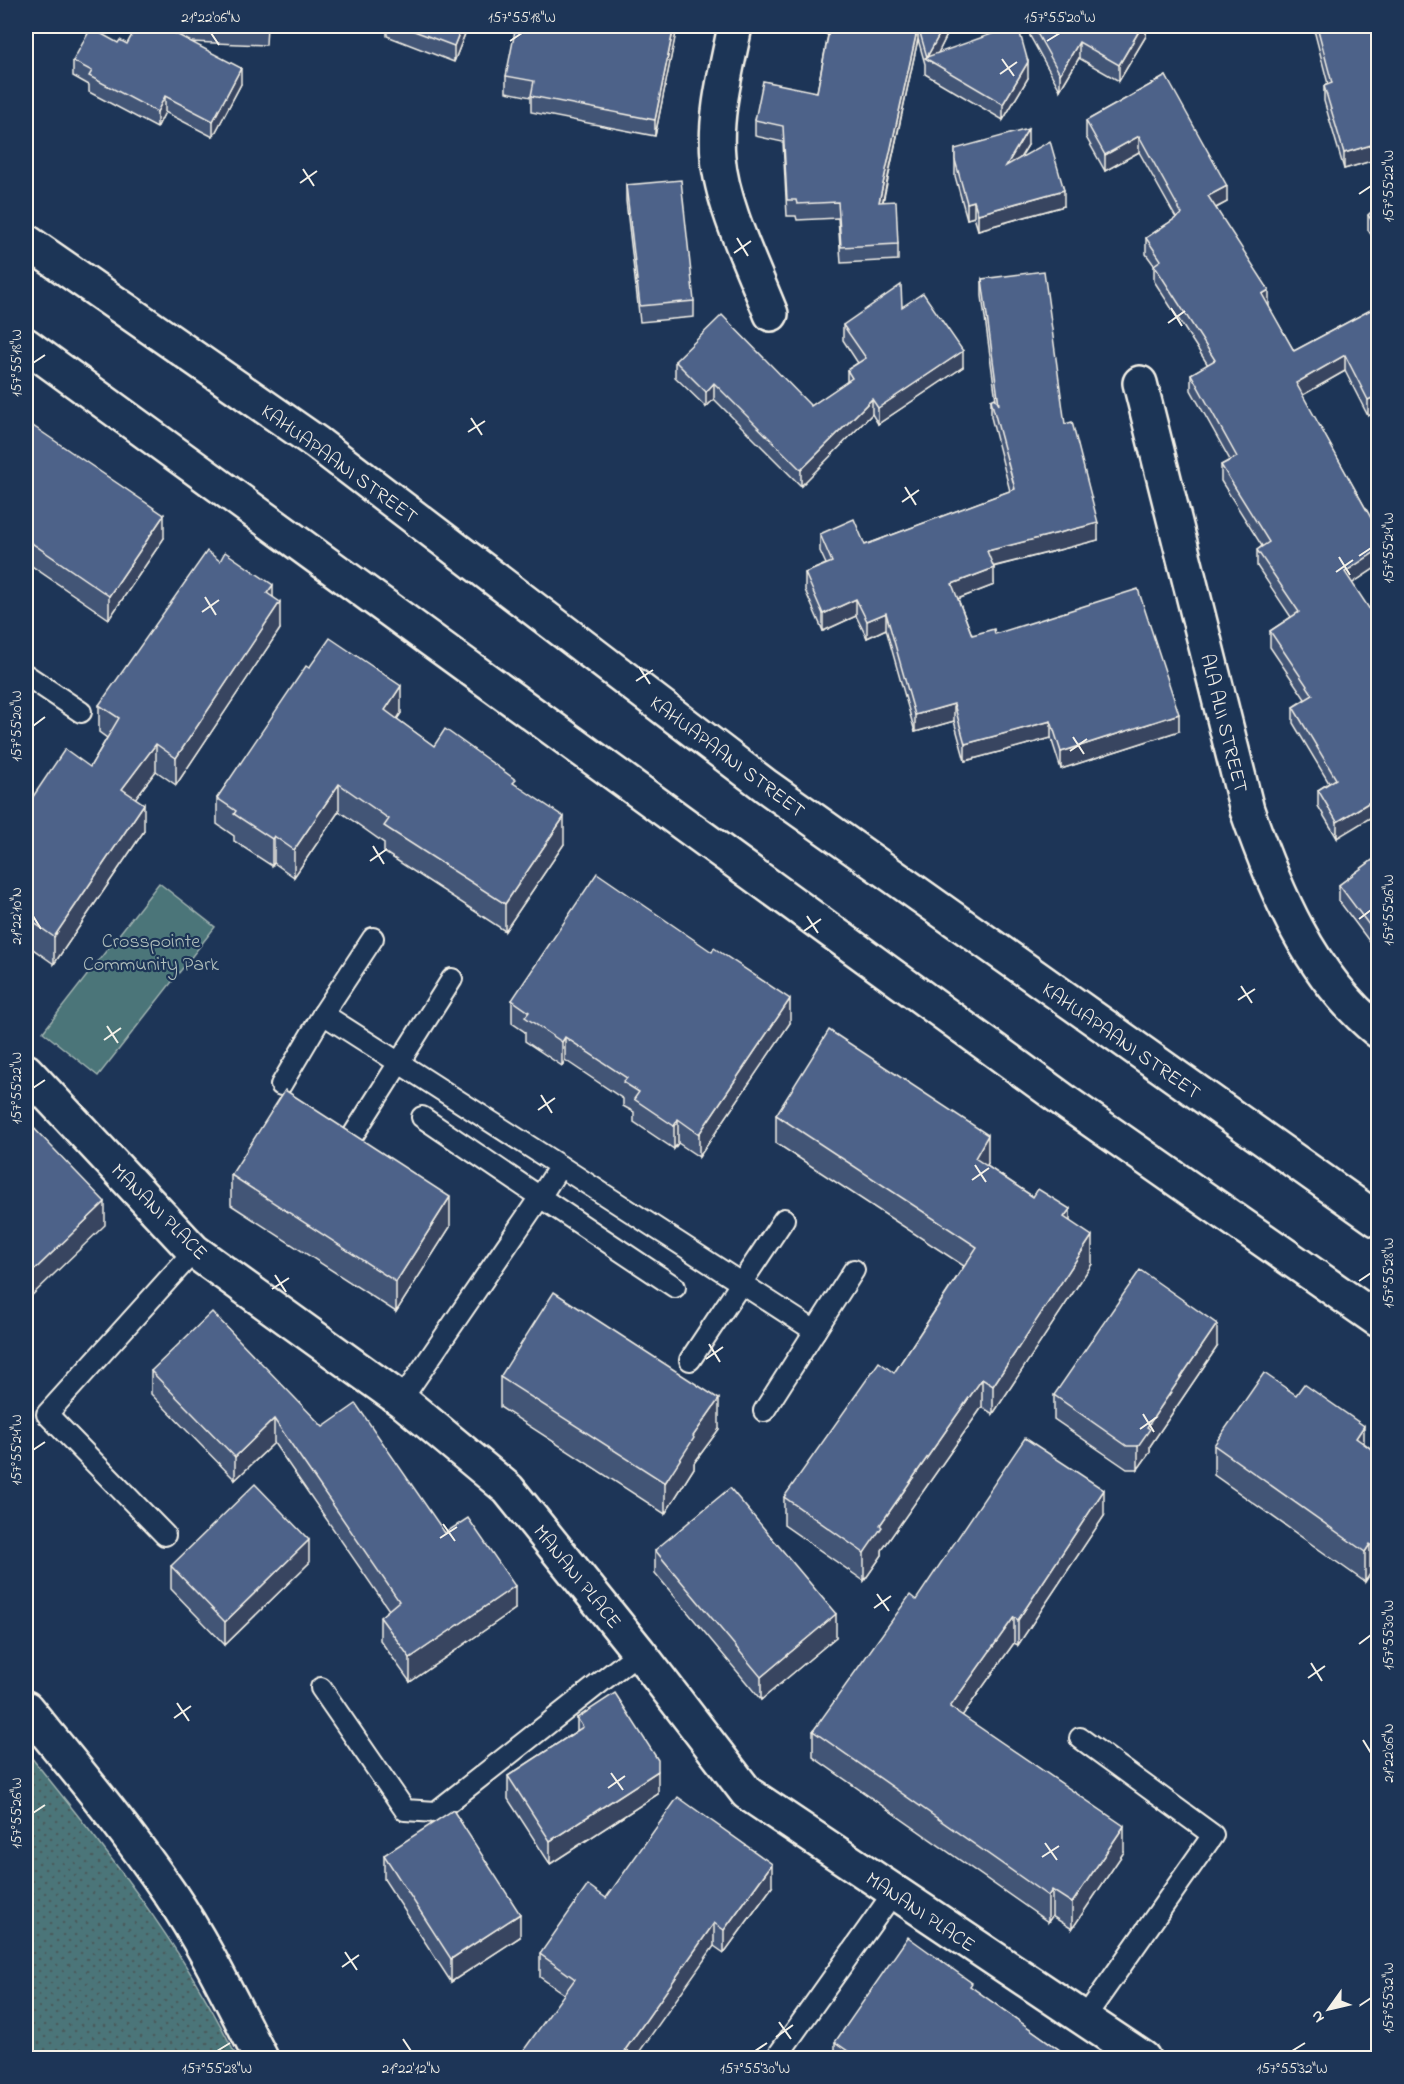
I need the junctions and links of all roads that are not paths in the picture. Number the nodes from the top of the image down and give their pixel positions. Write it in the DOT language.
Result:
graph roads {
  1 [pos="735,26"];
  2 [pos="26,241"];
  3 [pos="771,314"];
  4 [pos="26,345"];
  5 [pos="1140,383"];
  6 [pos="26,675"];
  7 [pos="81,712"];
  8 [pos="373,938"];
  9 [pos="452,979"];
  10 [pos="323,1014"];
  11 [pos="1378,1031"];
  12 [pos="400,1062"];
  13 [pos="26,1071"];
  14 [pos="281,1084"];
  15 [pos="422,1117"];
  16 [pos="350,1140"];
  17 [pos="560,1166"];
  18 [pos="540,1197"];
  19 [pos="784,1219"];
  20 [pos="1378,1220"];
  21 [pos="194,1251"];
  22 [pos="854,1270"];
  23 [pos="741,1284"];
  24 [pos="675,1287"];
  25 [pos="1378,1320"];
  26 [pos="815,1331"];
  27 [pos="690,1360"];
  28 [pos="401,1400"];
  29 [pos="764,1411"];
  30 [pos="165,1535"];
  31 [pos="639,1652"];
  32 [pos="321,1688"];
  33 [pos="26,1708"];
  34 [pos="1080,1738"];
  35 [pos="894,1892"];
  36 [pos="1083,2020"];
  37 [pos="261,2058"];
  38 [pos="776,2058"];
  39 [pos="1143,2058"];
  1 -- 3 [label="main road"];
  2 -- 20 [label="main road, KAHUAPAANI STREET"];
  4 -- 25 [label="main road"];
  5 -- 11 [label="main road, ALA ALII STREET"];
  6 -- 7 [label="lane"];
  8 -- 10 [label="lane"];
  9 -- 12 [label="lane"];
  10 -- 12 [label="lane"];
  10 -- 14 [label="lane"];
  12 -- 16 [label="lane"];
  12 -- 17 [label="lane"];
  13 -- 21 [label="main road, MANANI PLACE"];
  15 -- 18 [label="lane"];
  17 -- 18 [label="lane"];
  17 -- 23 [label="lane"];
  18 -- 24 [label="lane"];
  18 -- 28 [label="lane"];
  19 -- 23 [label="lane"];
  21 -- 28 [label="main road, MANANI PLACE"];
  21 -- 30 [label="lane"];
  22 -- 26 [label="lane"];
  23 -- 26 [label="lane"];
  23 -- 27 [label="lane"];
  26 -- 29 [label="lane"];
  28 -- 31 [label="main road, MANANI PLACE"];
  31 -- 32 [label="lane"];
  31 -- 35 [label="main road, MANANI PLACE"];
  33 -- 37 [label="main road"];
  34 -- 36 [label="lane"];
  35 -- 36 [label="main road, MANANI PLACE"];
  35 -- 38 [label="lane"];
  36 -- 39 [label="main road, MANANI PLACE"];
}
